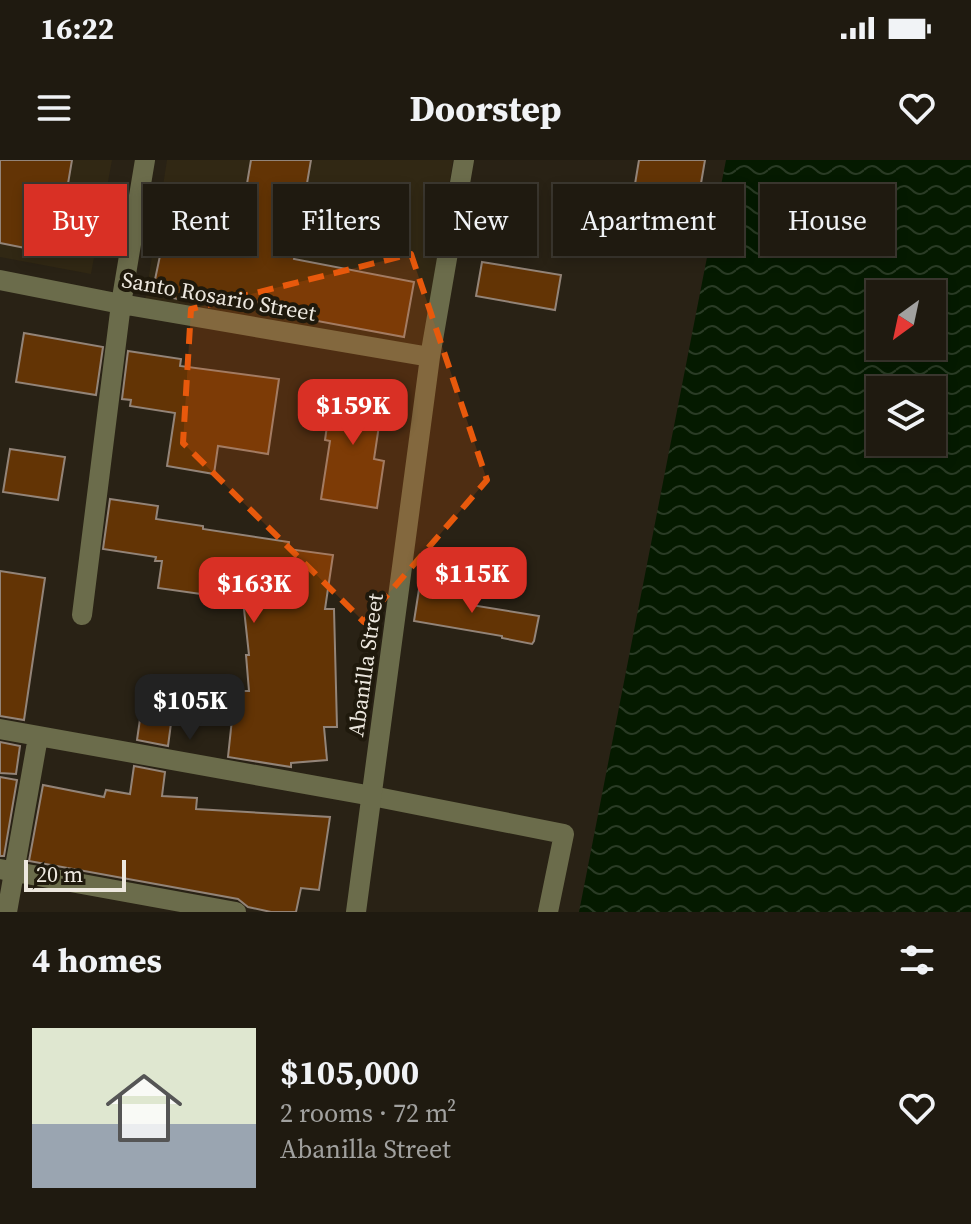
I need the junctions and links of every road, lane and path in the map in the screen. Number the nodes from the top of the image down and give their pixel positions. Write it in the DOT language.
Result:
graph roads {
  1 [pos="145,160"];
  2 [pos="464,160"];
  3 [pos="0,280"];
  4 [pos="121,304"];
  5 [pos="430,357"];
  6 [pos="82,615"];
  7 [pos="0,729"];
  8 [pos="38,737"];
  9 [pos="372,796"];
  10 [pos="8,870"];
  11 [pos="7,912"];
  12 [pos="236,912"];
  13 [pos="356,912"];
  14 [pos="548,912"];
  1 -- 4 [label="street"];
  2 -- 5 [label="street, Abanilla Street"];
  3 -- 4 [label="street, Santo Rosario Street"];
  4 -- 5 [label="street, Santo Rosario Street"];
  4 -- 6 [label="street"];
  5 -- 9 [label="street, Abanilla Street"];
  7 -- 8 [label="street"];
  8 -- 9 [label="street"];
  8 -- 10 [label="street"];
  9 -- 13 [label="street, Abanilla Street"];
  9 -- 14 [label="street"];
  10 -- 11 [label="street"];
  10 -- 12 [label="street"];
}
